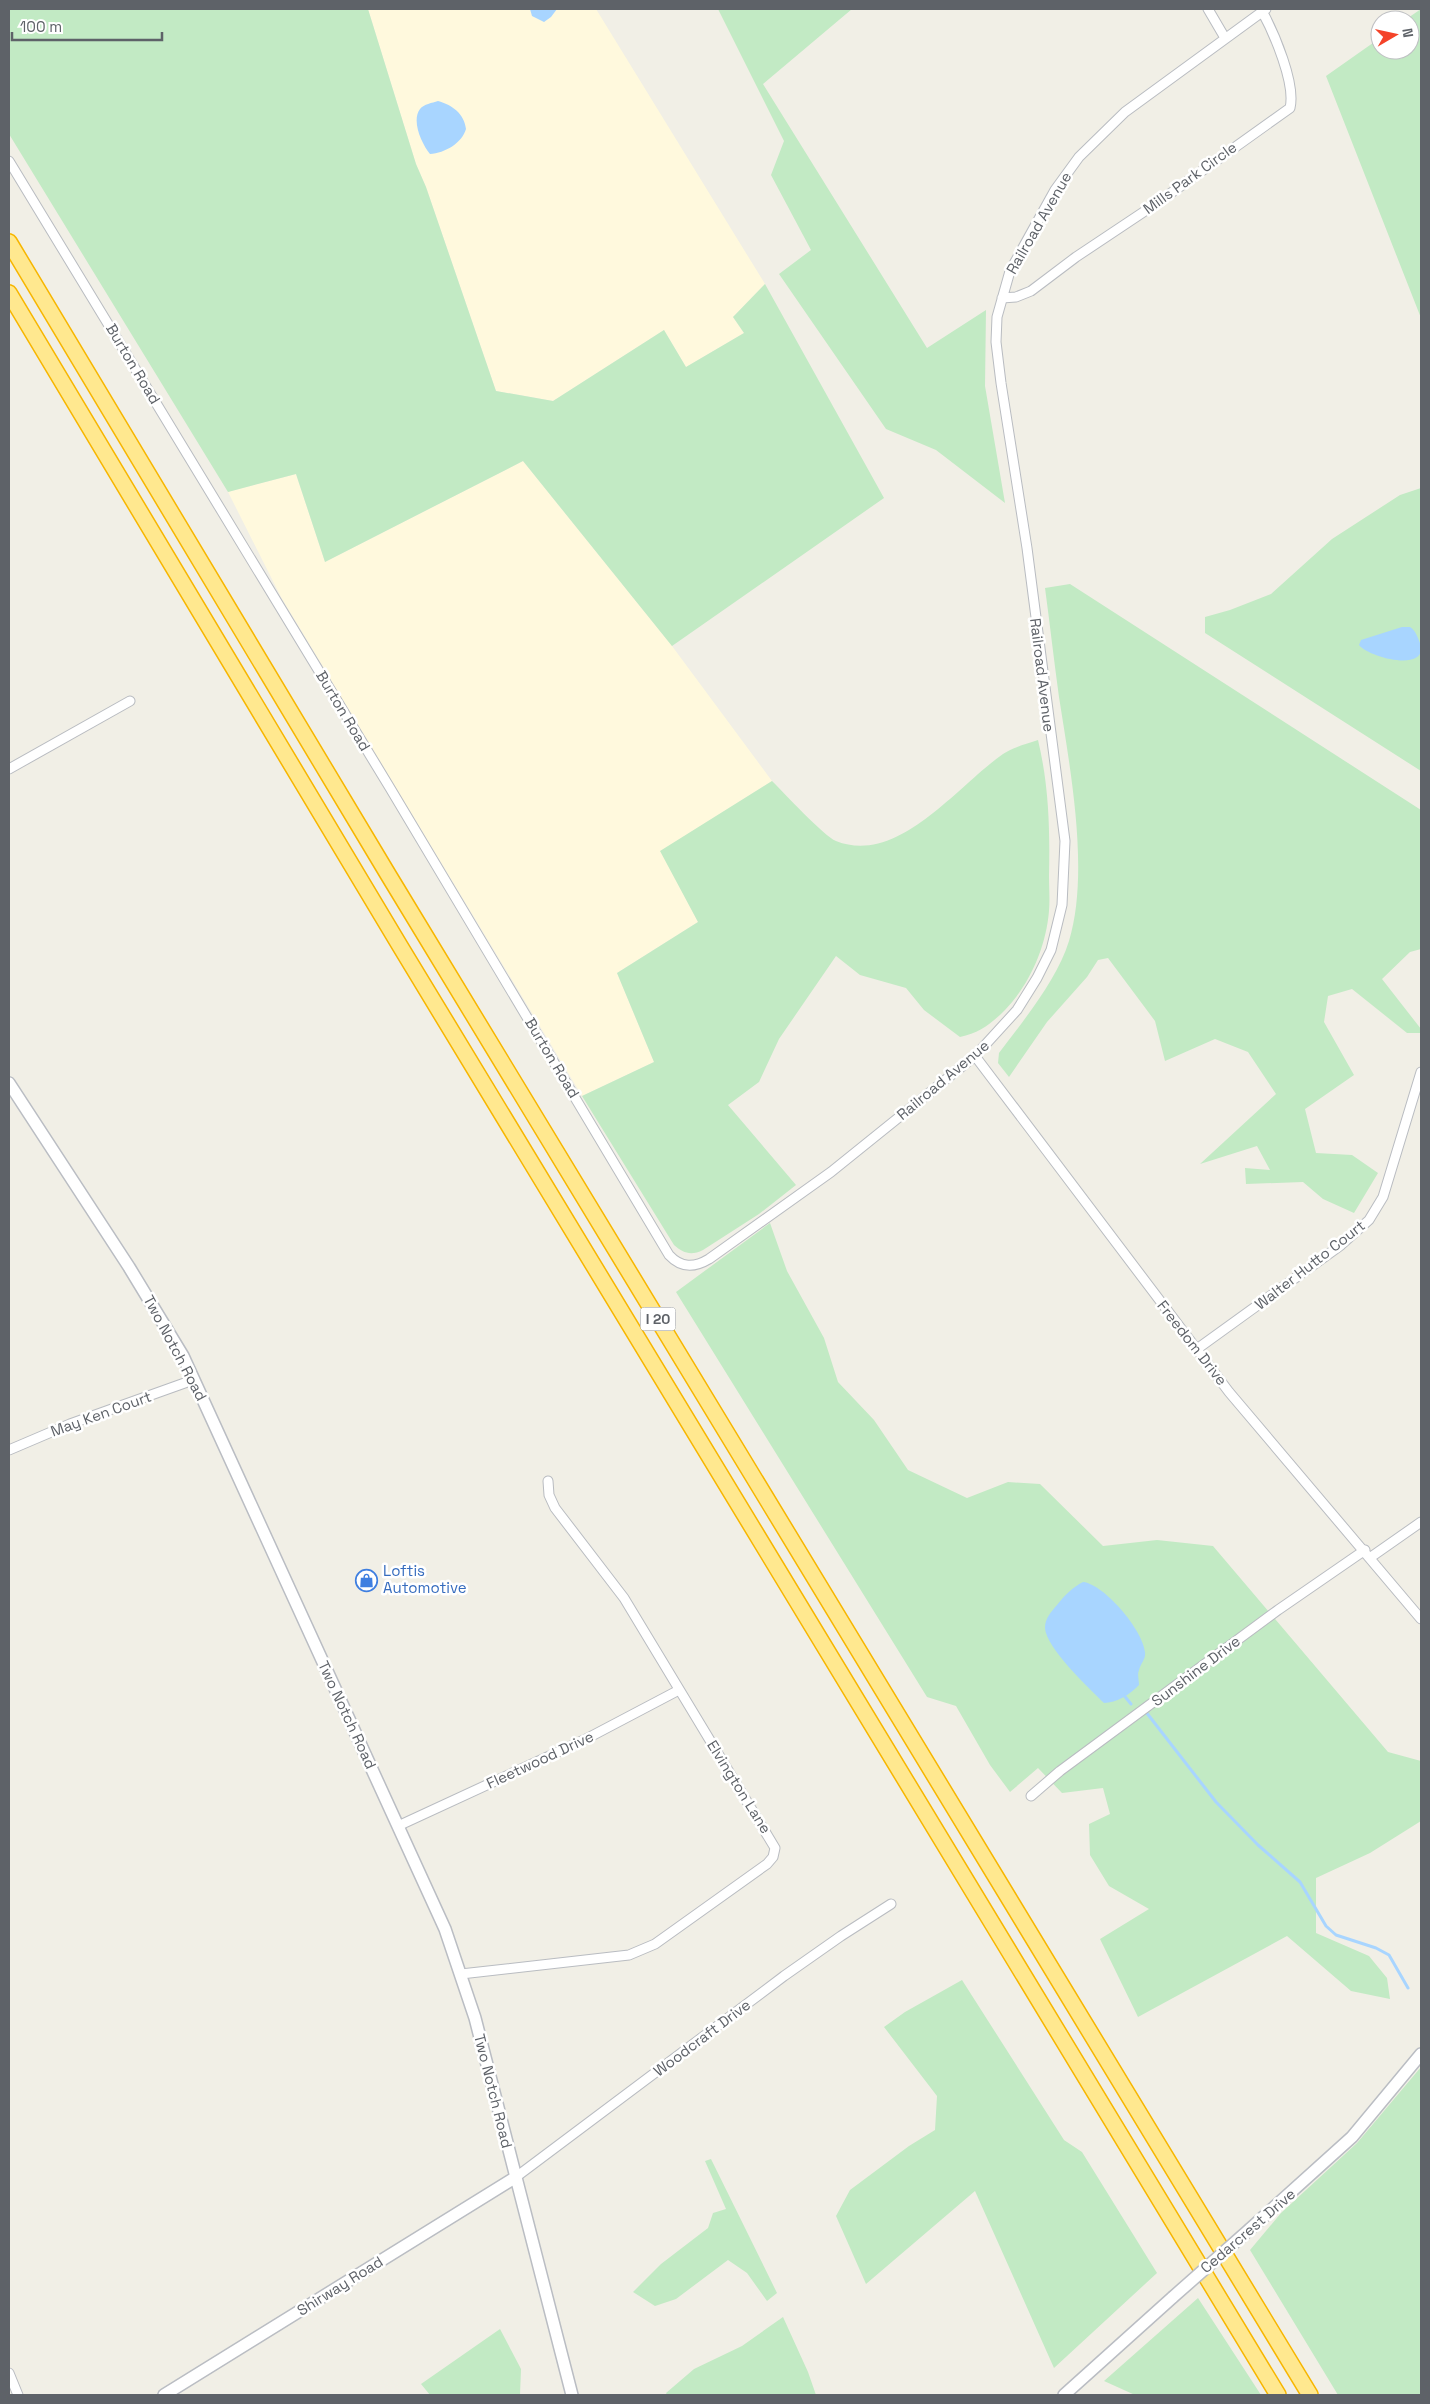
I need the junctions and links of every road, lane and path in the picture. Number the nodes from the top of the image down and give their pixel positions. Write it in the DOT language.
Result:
graph roads {
  1 [pos="1208,9"];
  2 [pos="1264,10"];
  3 [pos="1225,38"];
  4 [pos="9,161"];
  5 [pos="9,242"];
  6 [pos="9,293"];
  7 [pos="1002,298"];
  8 [pos="130,701"];
  9 [pos="9,769"];
  10 [pos="975,1056"];
  11 [pos="1421,1072"];
  12 [pos="9,1082"];
  13 [pos="676,1262"];
  14 [pos="1197,1349"];
  15 [pos="193,1380"];
  16 [pos="9,1450"];
  17 [pos="548,1481"];
  18 [pos="1421,1522"];
  19 [pos="1368,1554"];
  20 [pos="1421,1619"];
  21 [pos="679,1690"];
  22 [pos="1031,1796"];
  23 [pos="398,1826"];
  24 [pos="891,1904"];
  25 [pos="461,1974"];
  26 [pos="1421,2054"];
  27 [pos="516,2176"];
  28 [pos="9,2373"];
  29 [pos="18,2395"];
  30 [pos="164,2395"];
  31 [pos="572,2395"];
  32 [pos="1064,2395"];
  33 [pos="1278,2395"];
  34 [pos="1310,2395"];
  1 -- 3 [label="street"];
  2 -- 3 [label="street, Railroad Avenue"];
  2 -- 7 [label="street, Mills Park Circle"];
  3 -- 7 [label="street, Railroad Avenue"];
  4 -- 13 [label="street, Burton Road"];
  5 -- 34 [label="highway, I 20"];
  6 -- 33 [label="highway, I 20"];
  7 -- 10 [label="street, Railroad Avenue"];
  8 -- 9 [label="street"];
  10 -- 13 [label="street, Railroad Avenue"];
  10 -- 14 [label="street, Freedom Drive"];
  11 -- 14 [label="street, Walter Hutto Court"];
  12 -- 15 [label="street, Two Notch Road"];
  14 -- 19 [label="street, Freedom Drive"];
  15 -- 16 [label="street, May Ken Court"];
  15 -- 23 [label="street, Two Notch Road"];
  17 -- 21 [label="street, Elvington Lane"];
  18 -- 19 [label="street, Sunshine Drive"];
  19 -- 20 [label="street, Freedom Drive"];
  19 -- 22 [label="street, Sunshine Drive"];
  21 -- 23 [label="street, Fleetwood Drive"];
  21 -- 25 [label="street, Elvington Lane"];
  23 -- 25 [label="street, Two Notch Road"];
  24 -- 27 [label="street, Woodcraft Drive"];
  25 -- 27 [label="street, Two Notch Road"];
  26 -- 32 [label="street, Cedarcrest Drive, bridge"];
  27 -- 30 [label="street, Shirway Road"];
  27 -- 31 [label="street, Two Notch Road"];
  28 -- 29 [label="street"];
}
